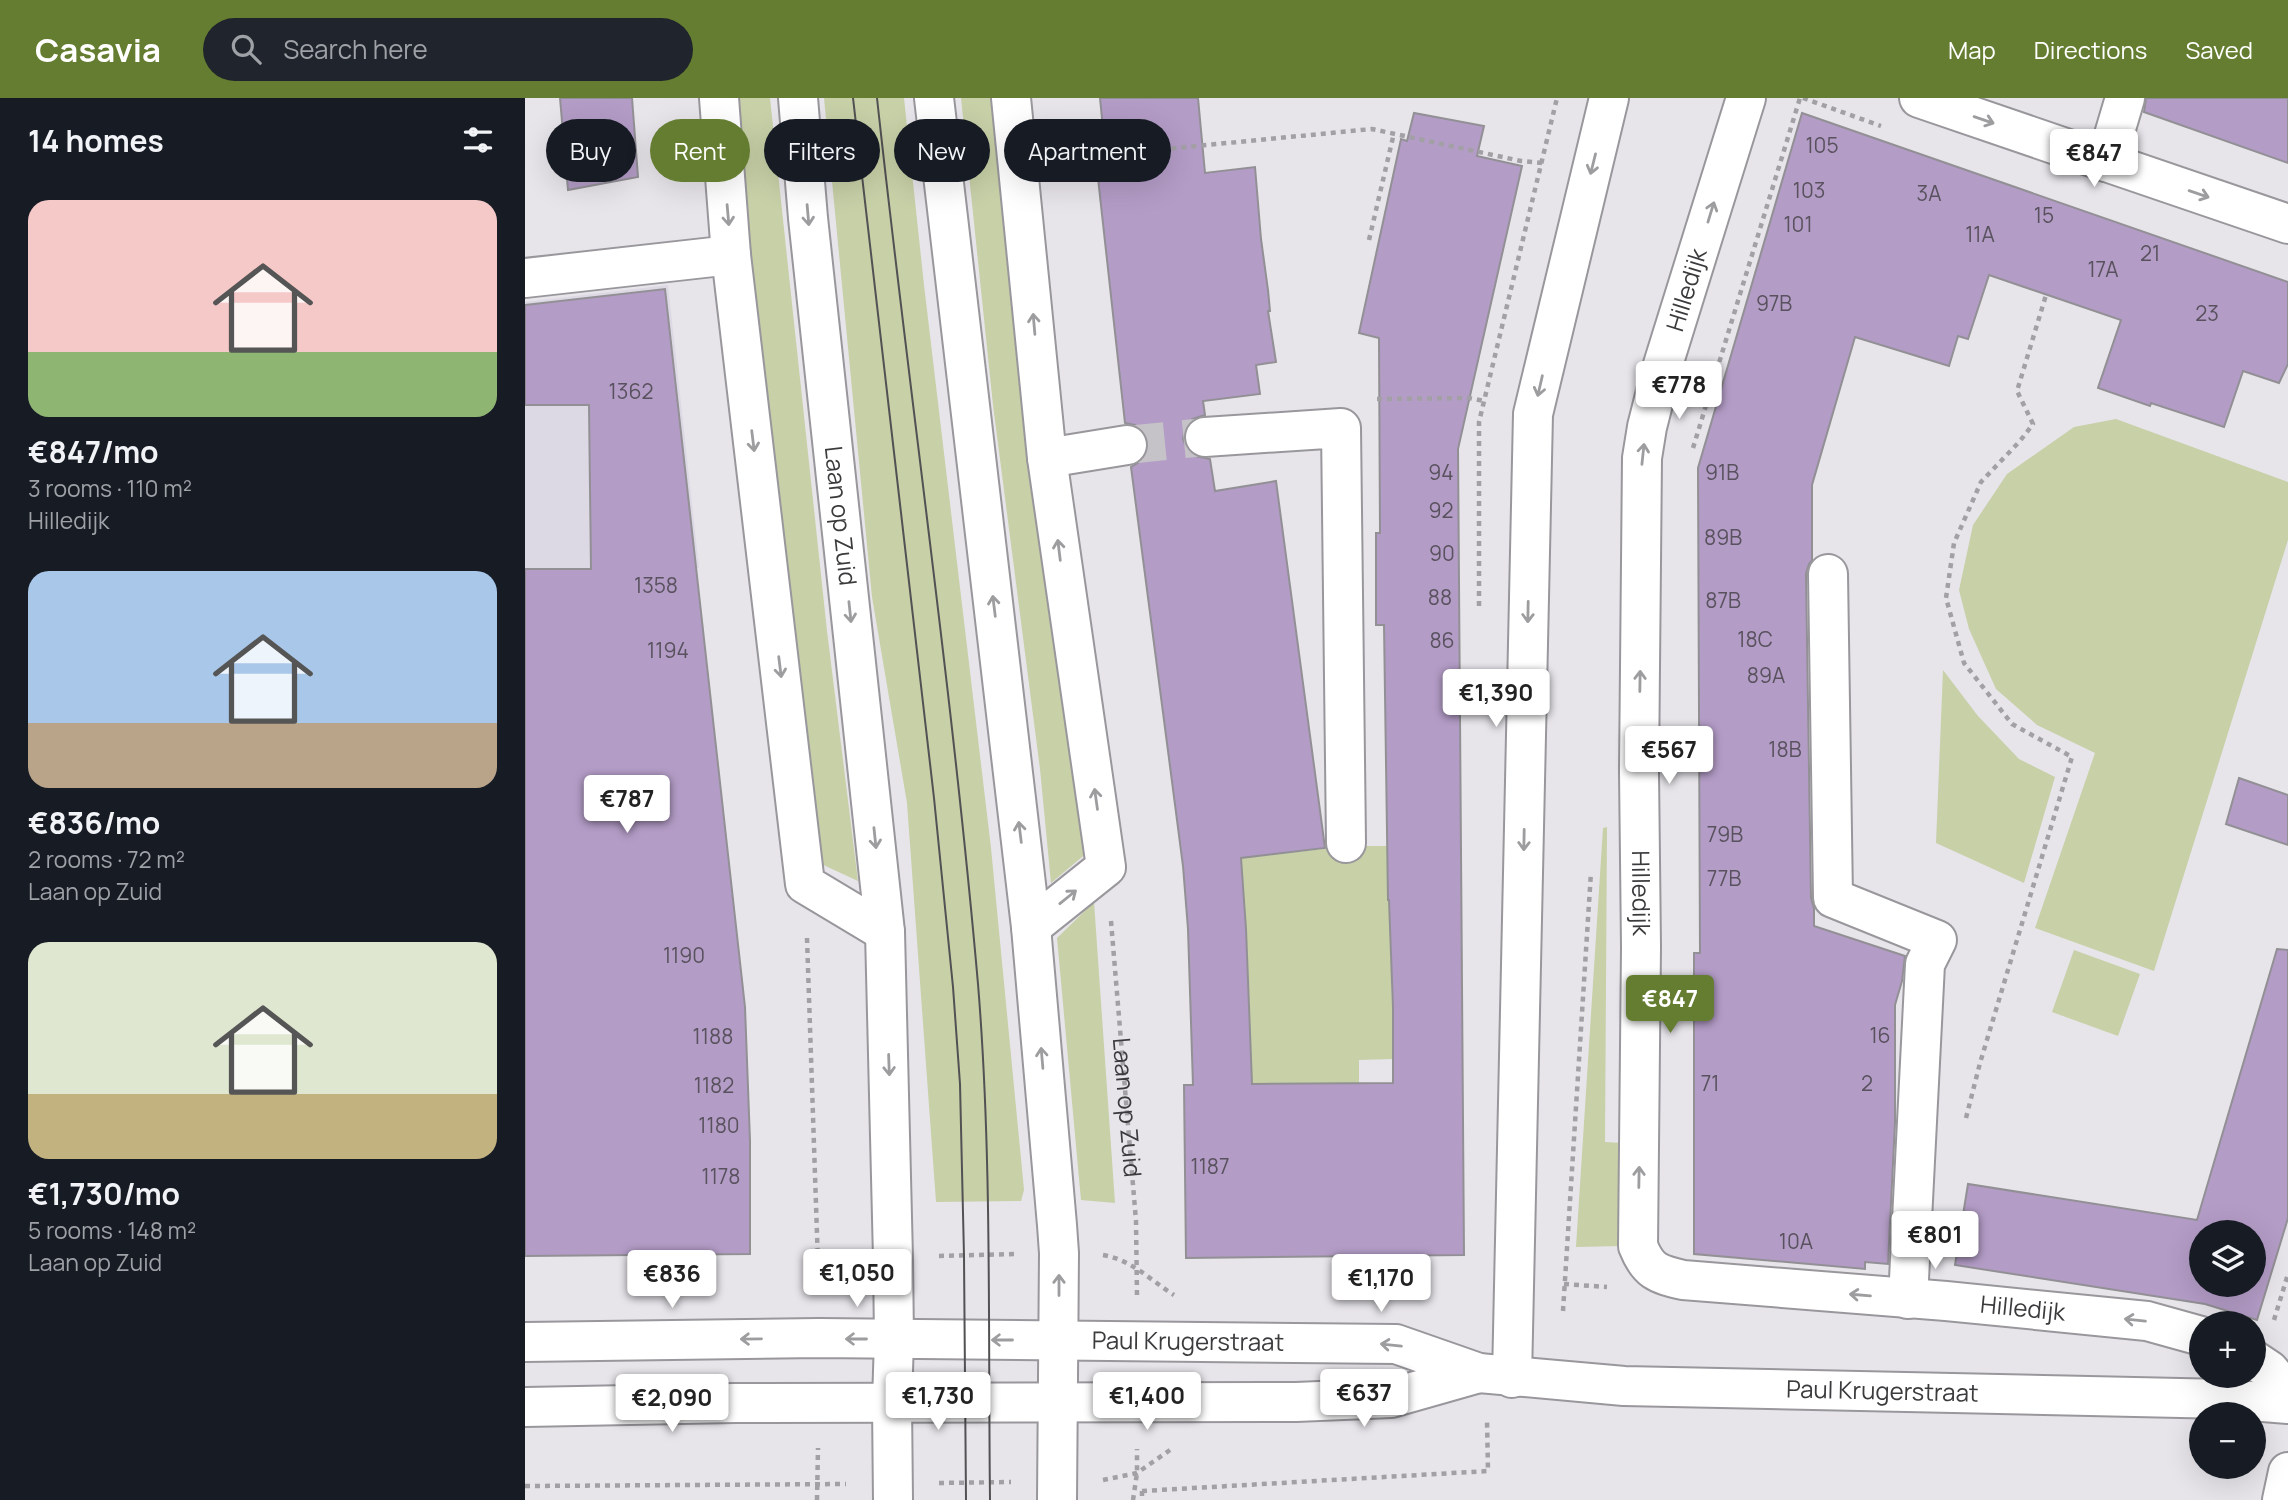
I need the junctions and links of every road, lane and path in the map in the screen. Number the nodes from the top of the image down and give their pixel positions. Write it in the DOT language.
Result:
graph roads {
  1 [pos="719,98"];
  2 [pos="798,98"];
  3 [pos="934,98"];
  4 [pos="1011,98"];
  5 [pos="1017,98"];
  6 [pos="1609,98"];
  7 [pos="1747,98"];
  8 [pos="1800,98"];
  9 [pos="1919,98"];
  10 [pos="2125,98"];
  11 [pos="1394,134"];
  12 [pos="1171,147"];
  13 [pos="2106,162"];
  14 [pos="1542,163"];
  15 [pos="2288,224"];
  16 [pos="1369,240"];
  17 [pos="731,255"];
  18 [pos="525,278"];
  19 [pos="2046,295"];
  20 [pos="1484,401"];
  21 [pos="1341,428"];
  22 [pos="1205,437"];
  23 [pos="1127,446"];
  24 [pos="1691,453"];
  25 [pos="1047,458"];
  26 [pos="1828,574"];
  27 [pos="1346,844"];
  28 [pos="1106,867"];
  29 [pos="1591,868"];
  30 [pos="805,884"];
  31 [pos="1031,927"];
  32 [pos="885,932"];
  33 [pos="1963,1130"];
  34 [pos="1566,1244"];
  35 [pos="1059,1253"];
  36 [pos="894,1258"];
  37 [pos="2288,1275"];
  38 [pos="1582,1286"];
  39 [pos="1609,1287"];
  40 [pos="1908,1299"];
  41 [pos="2189,1333"];
  42 [pos="2266,1335"];
  43 [pos="894,1339"];
  44 [pos="1059,1340"];
  45 [pos="525,1342"];
  46 [pos="2266,1360"];
  47 [pos="1495,1375"];
  48 [pos="2288,1392"];
  49 [pos="1058,1402"];
  50 [pos="892,1403"];
  51 [pos="2288,1404"];
  52 [pos="525,1407"];
  53 [pos="1487,1419"];
  54 [pos="2288,1472"];
  55 [pos="1137,1473"];
  56 [pos="525,1486"];
  57 [pos="1057,1491"];
  58 [pos="1142,1491"];
  59 [pos="893,1492"];
  60 [pos="1135,1500"];
  61 [pos="1142,1500"];
  62 [pos="2282,1500"];
  1 -- 17 [label="street, one-way"];
  2 -- 32 [label="street, Laan op Zuid, one-way"];
  31 -- 3 [label="street, one-way"];
  4 -- 5 [label="street"];
  25 -- 4 [label="street, one-way"];
  6 -- 47 [label="street, one-way"];
  40 -- 7 [label="street, Hilledijk, one-way"];
  8 -- 24 [label="path"];
  9 -- 13 [label="street, one-way"];
  10 -- 13 [label="street"];
  11 -- 12 [label="path"];
  11 -- 14 [label="path"];
  11 -- 16 [label="path"];
  13 -- 15 [label="street, one-way"];
  17 -- 18 [label="street"];
  17 -- 30 [label="street, one-way"];
  19 -- 33 [label="path"];
  20 -- 21 [label="path"];
  21 -- 22 [label="street"];
  21 -- 27 [label="street"];
  23 -- 25 [label="street"];
  28 -- 25 [label="street, one-way"];
  26 -- 40 [label="street"];
  31 -- 28 [label="street, one-way"];
  28 -- 35 [label="path, Laan op Zuid"];
  29 -- 34 [label="path, Hilledijk"];
  30 -- 32 [label="street"];
  30 -- 36 [label="path, Laan op Zuid"];
  35 -- 31 [label="street, one-way"];
  32 -- 36 [label="street, Laan op Zuid, one-way"];
  35 -- 36 [label="path, Laan op Zuid"];
  44 -- 35 [label="street, one-way"];
  36 -- 43 [label="street, Laan op Zuid"];
  37 -- 42 [label="path"];
  38 -- 39 [label="path"];
  41 -- 40 [label="street, Hilledijk, one-way"];
  44 -- 43 [label="street, Paul Krugerstraat, one-way"];
  43 -- 45 [label="street, one-way"];
  43 -- 50 [label="street, Laan op Zuid"];
  47 -- 44 [label="street, Paul Krugerstraat, one-way"];
  44 -- 49 [label="street"];
  46 -- 48 [label="street"];
  47 -- 49 [label="street, Paul Krugerstraat"];
  47 -- 51 [label="street, Paul Krugerstraat"];
  49 -- 50 [label="street"];
  49 -- 57 [label="street"];
  50 -- 52 [label="street"];
  50 -- 59 [label="street, Laan op Zuid"];
  53 -- 58 [label="path"];
  54 -- 62 [label="street"];
  55 -- 57 [label="path"];
  56 -- 59 [label="path"];
  57 -- 59 [label="path"];
  58 -- 60 [label="path"];
  58 -- 61 [label="path"];
}
